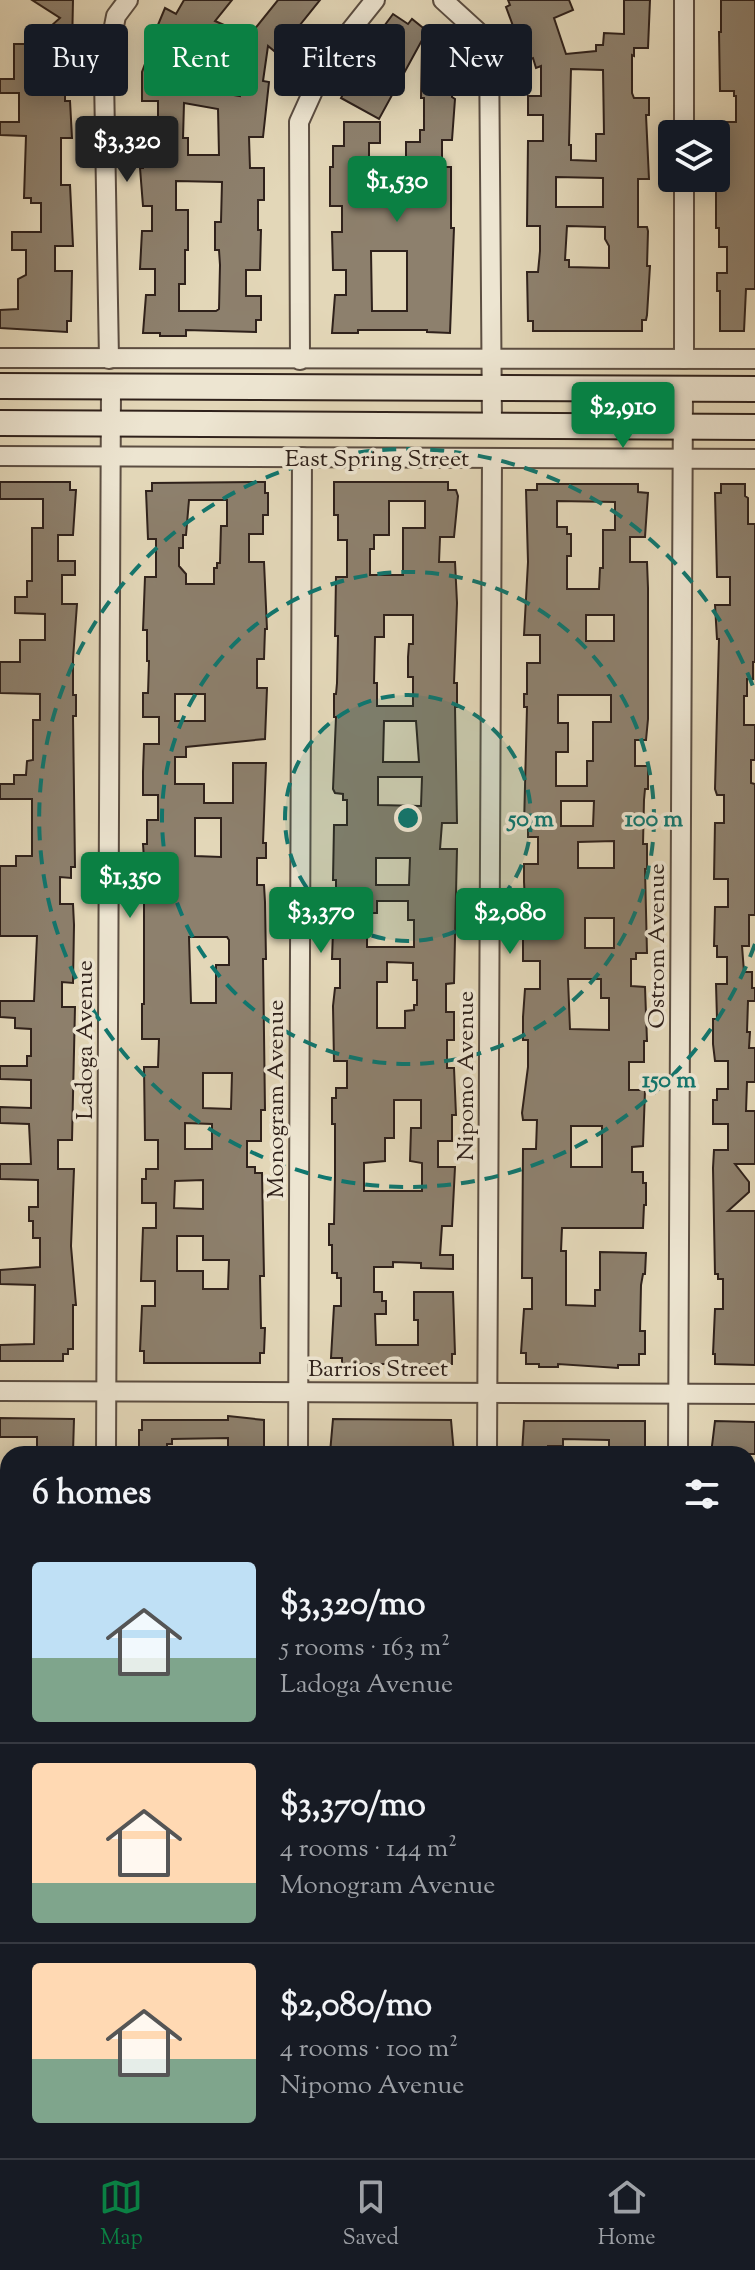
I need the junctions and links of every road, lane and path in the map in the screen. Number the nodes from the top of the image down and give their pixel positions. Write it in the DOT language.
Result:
graph roads {
  1 [pos="128,0"];
  2 [pos="375,0"];
  3 [pos="443,0"];
  4 [pos="684,0"];
  5 [pos="684,120"];
  6 [pos="684,192"];
  7 [pos="0,358"];
  8 [pos="490,358"];
  9 [pos="109,359"];
  10 [pos="684,359"];
  11 [pos="755,359"];
  12 [pos="300,360"];
  13 [pos="0,386"];
  14 [pos="111,387"];
  15 [pos="491,389"];
  16 [pos="755,389"];
  17 [pos="683,390"];
  18 [pos="0,423"];
  19 [pos="112,424"];
  20 [pos="492,425"];
  21 [pos="683,426"];
  22 [pos="755,427"];
  23 [pos="0,456"];
  24 [pos="112,457"];
  25 [pos="302,457"];
  26 [pos="492,458"];
  27 [pos="683,459"];
  28 [pos="755,459"];
  29 [pos="0,1391"];
  30 [pos="107,1391"];
  31 [pos="297,1392"];
  32 [pos="487,1392"];
  33 [pos="678,1394"];
  34 [pos="755,1394"];
  35 [pos="106,1446"];
  36 [pos="298,1446"];
  37 [pos="487,1446"];
  38 [pos="678,1446"];
  1 -- 9 [label="street"];
  2 -- 12 [label="street"];
  3 -- 8 [label="street"];
  4 -- 5 [label="street"];
  6 -- 10 [label="street"];
  7 -- 9 [label="street"];
  8 -- 10 [label="street"];
  8 -- 12 [label="street"];
  8 -- 15 [label="street"];
  9 -- 12 [label="street"];
  10 -- 11 [label="street"];
  13 -- 14 [label="main road"];
  14 -- 15 [label="main road"];
  14 -- 19 [label="street, Ladoga Avenue"];
  15 -- 17 [label="main road"];
  15 -- 20 [label="street"];
  16 -- 17 [label="main road"];
  17 -- 21 [label="street, Ostrom Avenue"];
  18 -- 19 [label="main road, East Spring Street"];
  19 -- 20 [label="main road, East Spring Street"];
  19 -- 24 [label="street, Ladoga Avenue"];
  20 -- 21 [label="main road, East Spring Street"];
  21 -- 22 [label="main road, East Spring Street"];
  21 -- 27 [label="street, Ostrom Avenue"];
  23 -- 24 [label="street, East Spring Street"];
  24 -- 25 [label="street, East Spring Street"];
  24 -- 30 [label="street, Ladoga Avenue"];
  25 -- 26 [label="street, East Spring Street"];
  25 -- 31 [label="street, Monogram Avenue"];
  26 -- 27 [label="street, East Spring Street"];
  26 -- 32 [label="street, Nipomo Avenue"];
  27 -- 28 [label="street, East Spring Street"];
  27 -- 33 [label="street, Ostrom Avenue"];
  29 -- 30 [label="street, Barrios Street"];
  30 -- 31 [label="street, Barrios Street"];
  30 -- 35 [label="street, Ladoga Avenue"];
  31 -- 32 [label="street, Barrios Street"];
  31 -- 36 [label="street, Monogram Avenue"];
  32 -- 33 [label="street, Barrios Street"];
  32 -- 37 [label="street, Nipomo Avenue"];
  33 -- 34 [label="street, Barrios Street"];
  33 -- 38 [label="street, Ostrom Avenue"];
}
